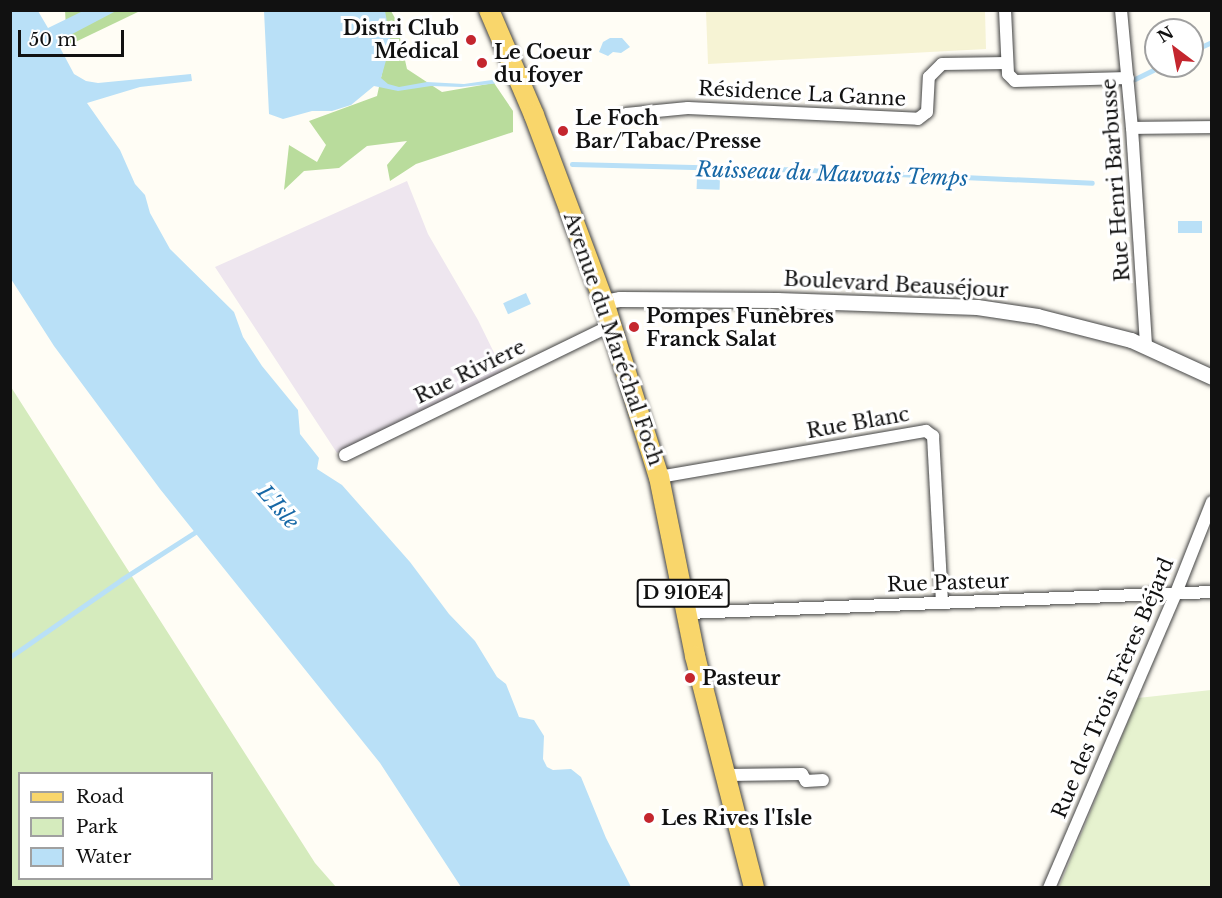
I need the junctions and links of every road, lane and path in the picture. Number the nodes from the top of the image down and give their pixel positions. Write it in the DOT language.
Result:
graph roads {
  1 [pos="489,10"];
  2 [pos="1005,10"];
  3 [pos="1121,10"];
  4 [pos="1007,63"];
  5 [pos="1128,78"];
  6 [pos="626,114"];
  7 [pos="1212,127"];
  8 [pos="1132,128"];
  9 [pos="604,302"];
  10 [pos="612,325"];
  11 [pos="1146,346"];
  12 [pos="1212,377"];
  13 [pos="345,455"];
  14 [pos="659,477"];
  15 [pos="1212,502"];
  16 [pos="1212,592"];
  17 [pos="1176,593"];
  18 [pos="942,603"];
  19 [pos="687,613"];
  20 [pos="727,775"];
  21 [pos="823,780"];
  22 [pos="754,888"];
  23 [pos="1049,888"];
  1 -- 9 [label="main road, Avenue du Maréchal Foch / D 910E4"];
  2 -- 4 [label="street"];
  3 -- 5 [label="street, Rue Henri Barbusse"];
  4 -- 5 [label="street"];
  4 -- 6 [label="street, Résidence La Ganne"];
  5 -- 8 [label="street, Rue Henri Barbusse"];
  7 -- 8 [label="street"];
  8 -- 11 [label="street, Rue Henri Barbusse"];
  9 -- 10 [label="main road, Avenue du Maréchal Foch / D 910E4"];
  9 -- 11 [label="street, Boulevard Beauséjour"];
  10 -- 13 [label="street, Rue Riviere"];
  10 -- 14 [label="main road, Avenue du Maréchal Foch / D 910E4"];
  11 -- 12 [label="street, Boulevard Beauséjour"];
  14 -- 18 [label="street, Rue Blanc"];
  14 -- 19 [label="main road, Avenue du Maréchal Foch / D 910E4"];
  15 -- 17 [label="street, Rue des Trois Frères Béjard"];
  16 -- 17 [label="street, Rue Pasteur"];
  17 -- 18 [label="street, Rue Pasteur"];
  17 -- 23 [label="street, Rue des Trois Frères Béjard"];
  18 -- 19 [label="street, Rue Pasteur"];
  19 -- 20 [label="main road, Avenue du Maréchal Foch / D 910E4"];
  20 -- 21 [label="street"];
  20 -- 22 [label="main road, Avenue du Maréchal Foch / D 910E4"];
}
